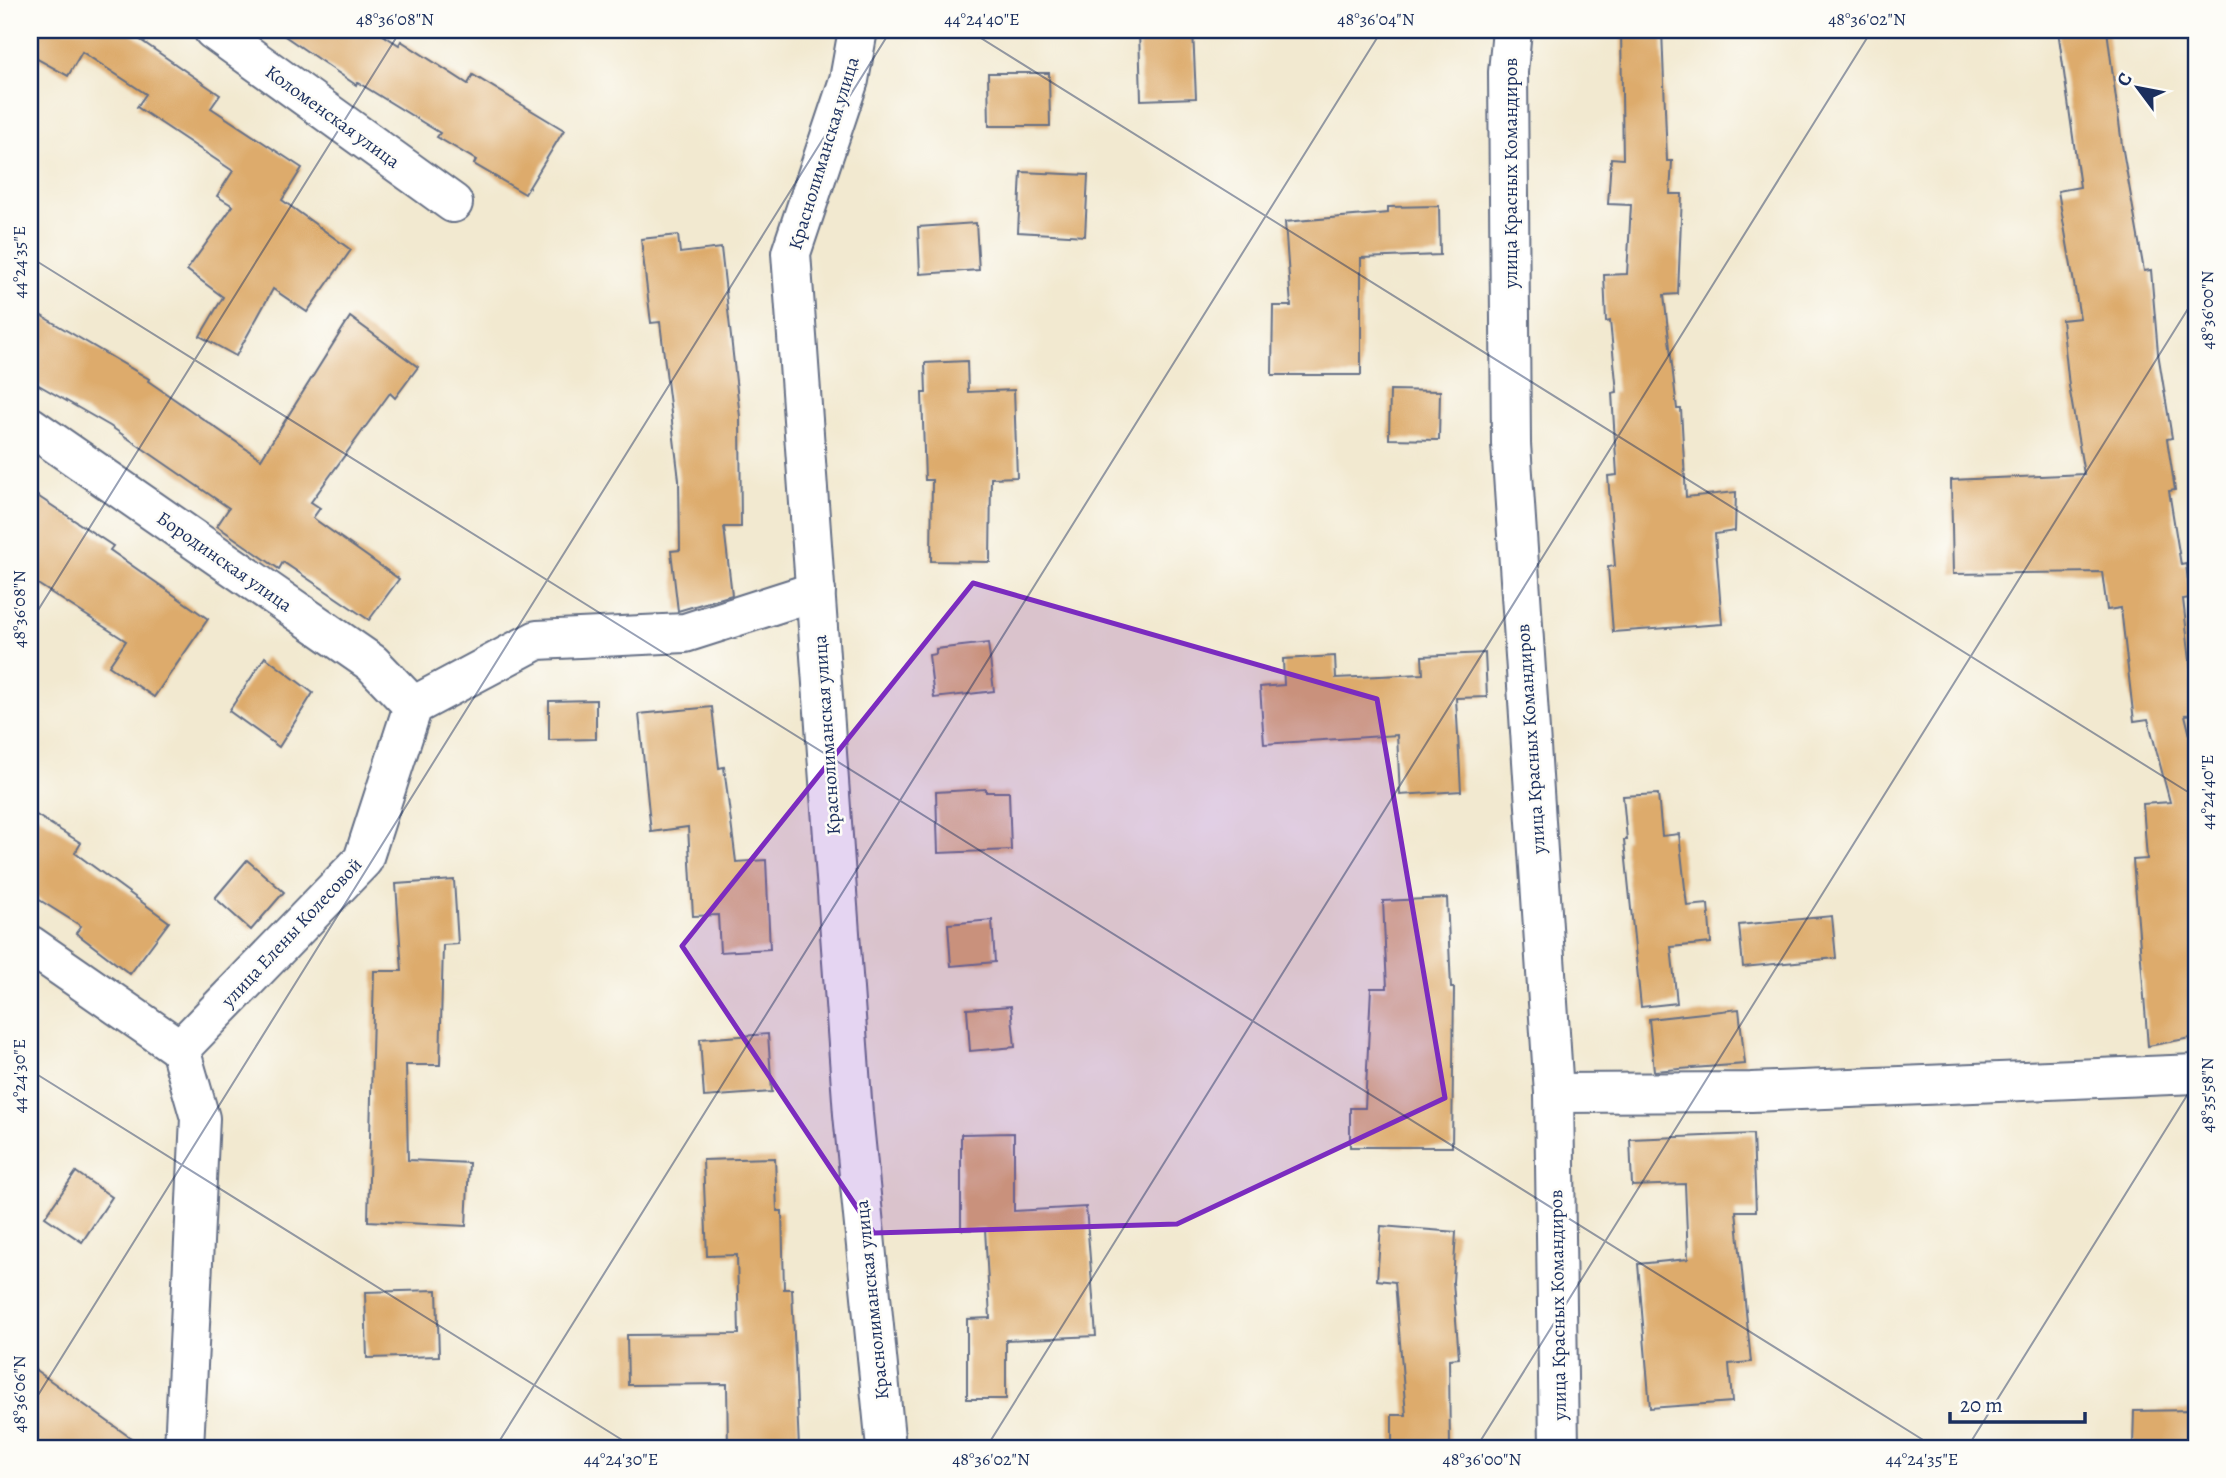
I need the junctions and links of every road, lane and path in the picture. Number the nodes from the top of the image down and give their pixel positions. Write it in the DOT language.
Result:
graph roads {
  1 [pos="213,30"];
  2 [pos="858,30"];
  3 [pos="1512,30"];
  4 [pos="453,203"];
  5 [pos="30,426"];
  6 [pos="816,591"];
  7 [pos="412,706"];
  8 [pos="30,945"];
  9 [pos="180,1049"];
  10 [pos="2196,1074"];
  11 [pos="1554,1093"];
  12 [pos="184,1448"];
  13 [pos="886,1448"];
  14 [pos="1559,1448"];
  1 -- 4 [label="street, Коломенская улица"];
  2 -- 6 [label="street, Краснолиманская улица"];
  3 -- 11 [label="street, улица Красных Командиров"];
  5 -- 7 [label="street, Бородинская улица"];
  6 -- 7 [label="street"];
  6 -- 13 [label="street, Краснолиманская улица"];
  7 -- 9 [label="street, улица Елены Колесовой"];
  8 -- 9 [label="street"];
  9 -- 12 [label="street"];
  10 -- 11 [label="street"];
  11 -- 14 [label="street, улица Красных Командиров"];
}
